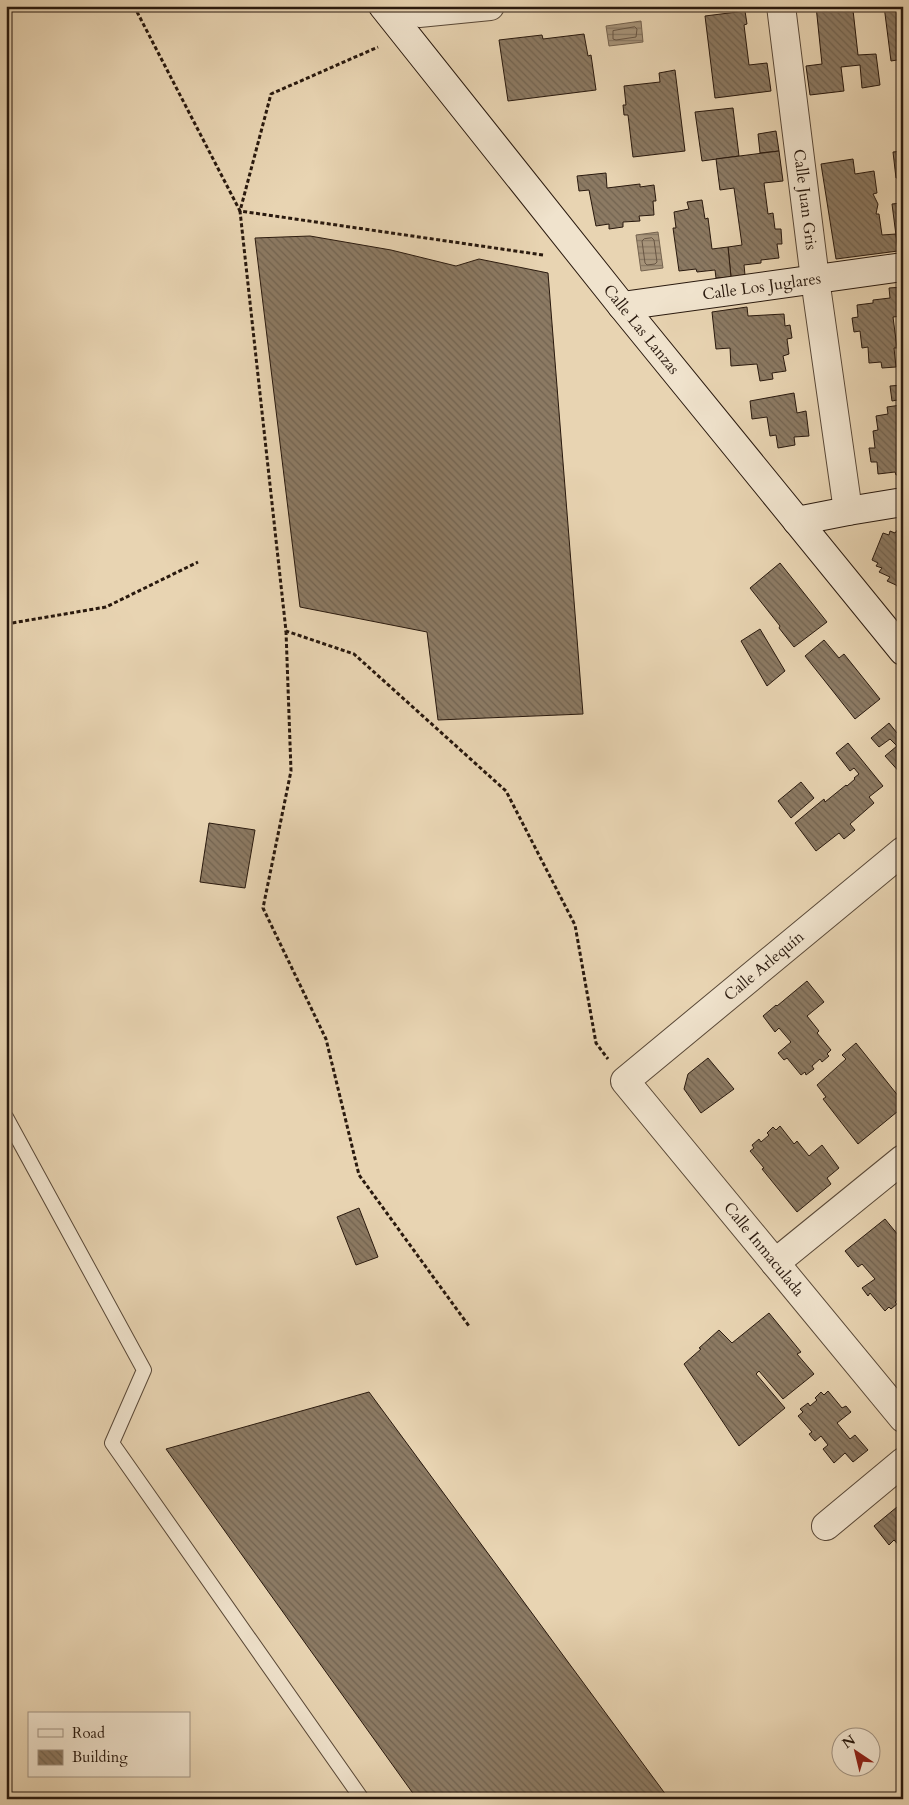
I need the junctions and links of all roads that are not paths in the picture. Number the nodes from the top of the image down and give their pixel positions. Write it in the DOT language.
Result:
graph roads {
  1 [pos="383,6"];
  2 [pos="490,6"];
  3 [pos="781,6"];
  4 [pos="416,18"];
  5 [pos="903,267"];
  6 [pos="814,279"];
  7 [pos="622,306"];
  8 [pos="903,502"];
  9 [pos="848,511"];
  10 [pos="797,521"];
  11 [pos="903,651"];
  12 [pos="903,851"];
  13 [pos="625,1081"];
  14 [pos="6,1117"];
  15 [pos="903,1159"];
  16 [pos="775,1263"];
  17 [pos="903,1418"];
  18 [pos="903,1462"];
  19 [pos="826,1526"];
  20 [pos="362,1799"];
  1 -- 4 [label="street, Calle Las Lanzas"];
  2 -- 4 [label="street"];
  3 -- 6 [label="street, Calle Juan Gris"];
  4 -- 7 [label="street, Calle Las Lanzas"];
  5 -- 6 [label="street, Calle Los Juglares"];
  6 -- 7 [label="street, Calle Los Juglares"];
  6 -- 9 [label="street, Calle Juan Gris"];
  7 -- 10 [label="street, Calle Las Lanzas"];
  8 -- 9 [label="street"];
  9 -- 10 [label="street"];
  10 -- 11 [label="street, Calle Las Lanzas"];
  12 -- 13 [label="street, Calle Arlequín"];
  13 -- 16 [label="street, Calle Inmaculada"];
  14 -- 20 [label="lane"];
  15 -- 16 [label="street"];
  16 -- 17 [label="street, Calle Inmaculada"];
  18 -- 19 [label="street"];
}
